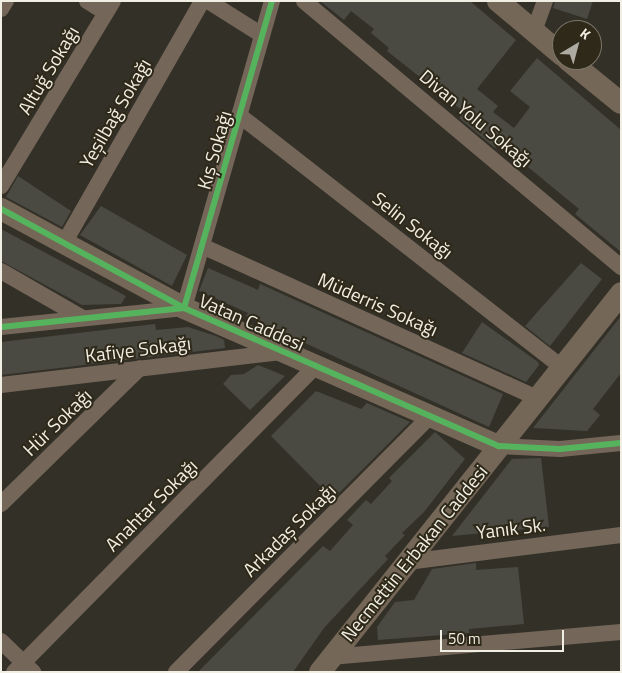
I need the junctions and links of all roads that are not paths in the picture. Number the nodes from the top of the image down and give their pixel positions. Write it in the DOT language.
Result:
graph roads {
  1 [pos="6,1"];
  2 [pos="87,1"];
  3 [pos="202,1"];
  4 [pos="208,1"];
  5 [pos="272,1"];
  6 [pos="304,1"];
  7 [pos="498,1"];
  8 [pos="545,1"];
  9 [pos="109,7"];
  10 [pos="1,9"];
  11 [pos="534,31"];
  12 [pos="262,35"];
  13 [pos="552,46"];
  14 [pos="580,70"];
  15 [pos="621,103"];
  16 [pos="240,115"];
  17 [pos="1,186"];
  18 [pos="1,209"];
  19 [pos="63,244"];
  20 [pos="202,246"];
  21 [pos="621,267"];
  22 [pos="1,271"];
  23 [pos="621,293"];
  24 [pos="184,308"];
  25 [pos="81,317"];
  26 [pos="1,327"];
  27 [pos="280,352"];
  28 [pos="316,366"];
  29 [pos="562,367"];
  30 [pos="140,368"];
  31 [pos="1,385"];
  32 [pos="537,398"];
  33 [pos="430,416"];
  34 [pos="621,442"];
  35 [pos="499,446"];
  36 [pos="1,504"];
  37 [pos="621,534"];
  38 [pos="407,562"];
  39 [pos="621,632"];
  40 [pos="1,641"];
  41 [pos="325,665"];
  42 [pos="23,669"];
  43 [pos="176,672"];
  1 -- 10 [label="street"];
  2 -- 9 [label="street"];
  3 -- 19 [label="street, Yeşilbağ Sokağı"];
  4 -- 12 [label="street"];
  5 -- 12 [label="street, Kış Sokağı"];
  6 -- 21 [label="street, Divan Yolu Sokağı"];
  7 -- 11 [label="street"];
  8 -- 11 [label="street"];
  9 -- 17 [label="street, Altuğ Sokağı"];
  11 -- 13 [label="street"];
  12 -- 16 [label="street, Kış Sokağı"];
  14 -- 15 [label="street"];
  16 -- 20 [label="street, Kış Sokağı"];
  16 -- 29 [label="street, Selin Sokağı"];
  18 -- 19 [label="street, Vatan Caddesi"];
  19 -- 24 [label="street, Vatan Caddesi"];
  20 -- 24 [label="street, Kış Sokağı"];
  20 -- 32 [label="street, Müderris Sokağı"];
  22 -- 25 [label="street"];
  23 -- 29 [label="street, Necmettin Erbakan Caddesi"];
  24 -- 25 [label="street"];
  24 -- 27 [label="street, Vatan Caddesi"];
  25 -- 26 [label="street"];
  27 -- 28 [label="street, Vatan Caddesi"];
  27 -- 30 [label="street, Kafiye Sokağı"];
  28 -- 33 [label="street, Vatan Caddesi"];
  28 -- 42 [label="street, Anahtar Sokağı"];
  29 -- 32 [label="street, Necmettin Erbakan Caddesi"];
  30 -- 31 [label="street, Kafiye Sokağı"];
  30 -- 36 [label="street, Hür Sokağı"];
  32 -- 35 [label="street, Necmettin Erbakan Caddesi"];
  33 -- 35 [label="street, Vatan Caddesi"];
  33 -- 43 [label="street, Arkadaş Sokağı"];
  34 -- 35 [label="street"];
  35 -- 38 [label="street, Necmettin Erbakan Caddesi"];
  37 -- 38 [label="street, Yanık Sk."];
  38 -- 41 [label="street, Necmettin Erbakan Caddesi"];
  39 -- 41 [label="street"];
  40 -- 42 [label="street"];
}
